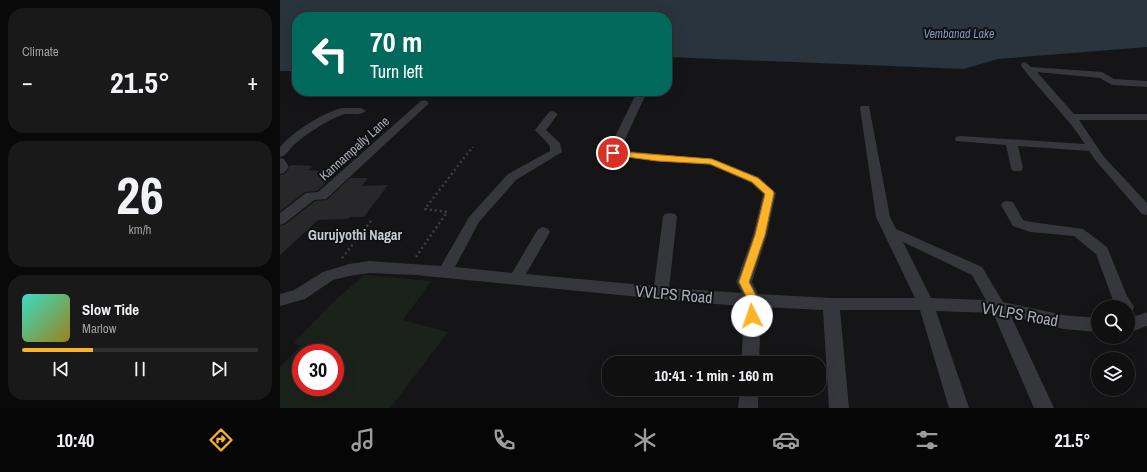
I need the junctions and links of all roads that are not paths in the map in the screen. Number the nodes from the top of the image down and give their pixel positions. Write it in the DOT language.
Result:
graph roads {
  1 [pos="1147,84"];
  2 [pos="640,96"];
  3 [pos="424,103"];
  4 [pos="865,108"];
  5 [pos="361,111"];
  6 [pos="553,114"];
  7 [pos="1071,117"];
  8 [pos="1147,117"];
  9 [pos="960,139"];
  10 [pos="1011,142"];
  11 [pos="1093,148"];
  12 [pos="280,154"];
  13 [pos="280,161"];
  14 [pos="1017,168"];
  15 [pos="280,170"];
  16 [pos="1008,205"];
  17 [pos="1147,211"];
  18 [pos="670,217"];
  19 [pos="280,220"];
  20 [pos="543,232"];
  21 [pos="891,232"];
  22 [pos="444,272"];
  23 [pos="516,279"];
  24 [pos="661,293"];
  25 [pos="280,300"];
  26 [pos="753,300"];
  27 [pos="1121,300"];
  28 [pos="831,304"];
  29 [pos="926,304"];
  30 [pos="998,307"];
  31 [pos="1091,324"];
  32 [pos="750,356"];
  33 [pos="749,396"];
  34 [pos="748,408"];
  35 [pos="839,408"];
  36 [pos="959,408"];
  37 [pos="1044,408"];
  1 -- 7 [label="street"];
  2 -- 26 [label="street"];
  3 -- 19 [label="street, Kannampally Lane"];
  4 -- 21 [label="street"];
  5 -- 12 [label="street"];
  6 -- 22 [label="street"];
  7 -- 8 [label="street"];
  7 -- 11 [label="street"];
  9 -- 10 [label="street"];
  10 -- 11 [label="street"];
  10 -- 14 [label="street"];
  11 -- 17 [label="street"];
  13 -- 15 [label="street"];
  16 -- 27 [label="street"];
  18 -- 24 [label="street"];
  20 -- 23 [label="street"];
  21 -- 29 [label="street"];
  21 -- 30 [label="street"];
  22 -- 23 [label="street, VVLPS Road"];
  22 -- 25 [label="street, VVLPS Road"];
  23 -- 24 [label="street, VVLPS Road"];
  24 -- 26 [label="street, VVLPS Road"];
  26 -- 28 [label="street, VVLPS Road"];
  26 -- 32 [label="street"];
  28 -- 29 [label="street, VVLPS Road"];
  28 -- 35 [label="street"];
  29 -- 30 [label="street, VVLPS Road"];
  29 -- 36 [label="street"];
  30 -- 31 [label="street, VVLPS Road"];
  30 -- 37 [label="street"];
  33 -- 34 [label="street"];
}
